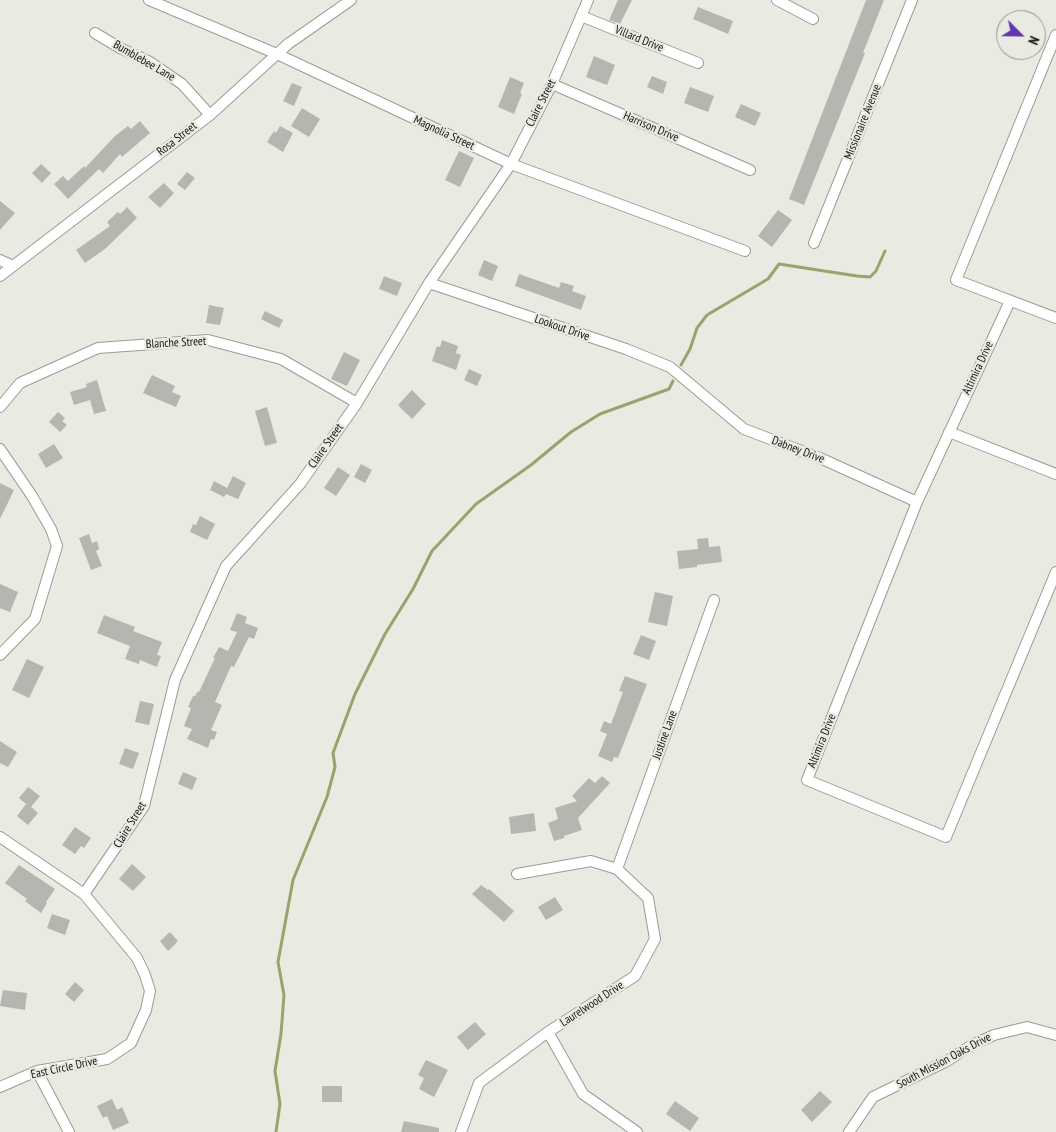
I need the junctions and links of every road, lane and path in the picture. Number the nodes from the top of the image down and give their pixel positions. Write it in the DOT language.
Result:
graph roads {
  1 [pos="149,0"];
  2 [pos="351,0"];
  3 [pos="588,0"];
  4 [pos="777,0"];
  5 [pos="912,0"];
  6 [pos="581,16"];
  7 [pos="814,19"];
  8 [pos="95,33"];
  9 [pos="1056,35"];
  10 [pos="277,54"];
  11 [pos="698,62"];
  12 [pos="552,84"];
  13 [pos="210,114"];
  14 [pos="511,164"];
  15 [pos="750,170"];
  16 [pos="814,243"];
  17 [pos="745,251"];
  18 [pos="0,260"];
  19 [pos="13,266"];
  20 [pos="0,276"];
  21 [pos="429,283"];
  22 [pos="1010,301"];
  23 [pos="1056,318"];
  24 [pos="689,383"];
  25 [pos="357,402"];
  26 [pos="0,407"];
  27 [pos="949,432"];
  28 [pos="0,449"];
  29 [pos="1056,474"];
  30 [pos="917,502"];
  31 [pos="1056,572"];
  32 [pos="714,600"];
  33 [pos="0,656"];
  34 [pos="0,837"];
  35 [pos="617,869"];
  36 [pos="517,874"];
  37 [pos="84,894"];
  38 [pos="548,1032"];
  39 [pos="1056,1036"];
  40 [pos="37,1071"];
  41 [pos="0,1087"];
  42 [pos="69,1132"];
  43 [pos="461,1132"];
  44 [pos="636,1132"];
  45 [pos="849,1132"];
  1 -- 10 [label="street, Magnolia Street"];
  2 -- 10 [label="street, Rosa Street"];
  3 -- 6 [label="street, Claire Street"];
  4 -- 7 [label="street"];
  5 -- 16 [label="street, Missionaire Avenue"];
  6 -- 11 [label="street, Villard Drive"];
  6 -- 12 [label="street, Claire Street"];
  8 -- 13 [label="street, Bumblebee Lane"];
  9 -- 22 [label="street"];
  10 -- 13 [label="street, Rosa Street"];
  10 -- 14 [label="street, Magnolia Street"];
  12 -- 14 [label="street, Claire Street"];
  12 -- 15 [label="street, Harrison Drive"];
  13 -- 19 [label="street, Rosa Street"];
  14 -- 17 [label="street, Magnolia Street"];
  14 -- 21 [label="street, Claire Street"];
  18 -- 19 [label="street"];
  19 -- 20 [label="street, Rosa Street"];
  21 -- 24 [label="street, Lookout Drive"];
  21 -- 25 [label="street, Claire Street"];
  22 -- 23 [label="street"];
  22 -- 27 [label="street, Altimira Drive"];
  24 -- 30 [label="street, Dabney Drive"];
  25 -- 26 [label="street, Blanche Street"];
  25 -- 37 [label="street, Claire Street"];
  27 -- 29 [label="street"];
  27 -- 30 [label="street, Altimira Drive"];
  28 -- 33 [label="street"];
  30 -- 31 [label="street, Altimira Drive"];
  32 -- 35 [label="street, Justine Lane"];
  34 -- 37 [label="street, East Circle Drive"];
  35 -- 36 [label="street, Laurelwood Drive"];
  35 -- 38 [label="street, Laurelwood Drive"];
  37 -- 40 [label="street, East Circle Drive"];
  38 -- 43 [label="street, Laurelwood Drive"];
  38 -- 44 [label="street"];
  39 -- 45 [label="street, South Mission Oaks Drive"];
  40 -- 41 [label="street, East Circle Drive"];
  40 -- 42 [label="street"];
}
